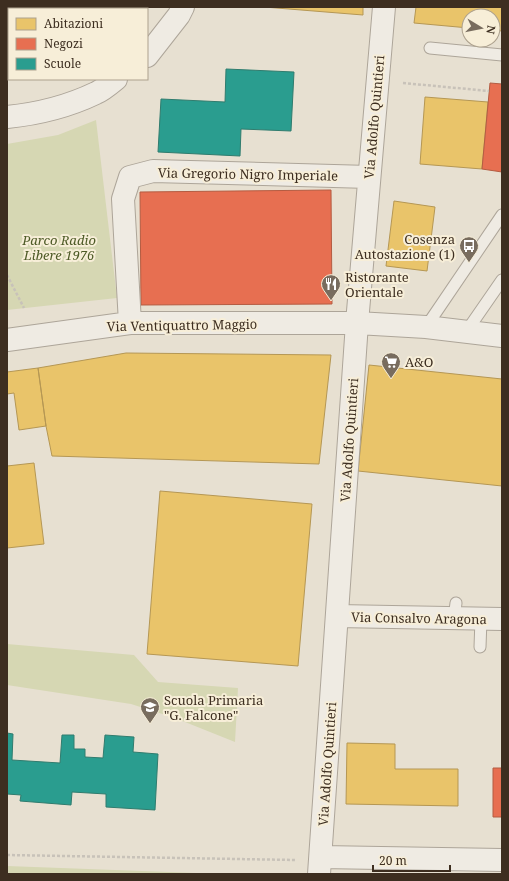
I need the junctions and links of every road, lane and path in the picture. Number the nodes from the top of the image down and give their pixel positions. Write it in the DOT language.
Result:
graph roads {
  1 [pos="183,7"];
  2 [pos="384,7"];
  3 [pos="430,48"];
  4 [pos="148,55"];
  5 [pos="502,55"];
  6 [pos="115,80"];
  7 [pos="403,83"];
  8 [pos="489,91"];
  9 [pos="7,117"];
  10 [pos="369,177"];
  11 [pos="502,215"];
  12 [pos="7,275"];
  13 [pos="502,280"];
  14 [pos="24,308"];
  15 [pos="130,323"];
  16 [pos="357,323"];
  17 [pos="426,327"];
  18 [pos="466,332"];
  19 [pos="501,333"];
  20 [pos="7,340"];
  21 [pos="337,616"];
  22 [pos="492,619"];
  23 [pos="480,647"];
  24 [pos="7,855"];
  25 [pos="502,860"];
  26 [pos="319,868"];
  1 -- 4 [label="street"];
  2 -- 10 [label="street, Via Adolfo Quintieri"];
  3 -- 5 [label="lane"];
  6 -- 9 [label="street"];
  7 -- 8 [label="path"];
  10 -- 15 [label="street, Via Gregorio Nigro Imperiale"];
  10 -- 16 [label="street, Via Adolfo Quintieri"];
  11 -- 17 [label="lane"];
  12 -- 14 [label="path"];
  13 -- 18 [label="lane"];
  15 -- 16 [label="street, Via Ventiquattro Maggio"];
  15 -- 20 [label="street, Via Ventiquattro Maggio"];
  16 -- 17 [label="street, Via Ventiquattro Maggio"];
  16 -- 21 [label="street, Via Adolfo Quintieri"];
  17 -- 18 [label="street, Via Ventiquattro Maggio"];
  18 -- 19 [label="street, Via Ventiquattro Maggio"];
  21 -- 22 [label="street, Via Consalvo Aragona"];
  21 -- 26 [label="street, Via Adolfo Quintieri"];
  22 -- 23 [label="lane"];
  24 -- 26 [label="path"];
  25 -- 26 [label="street"];
}
